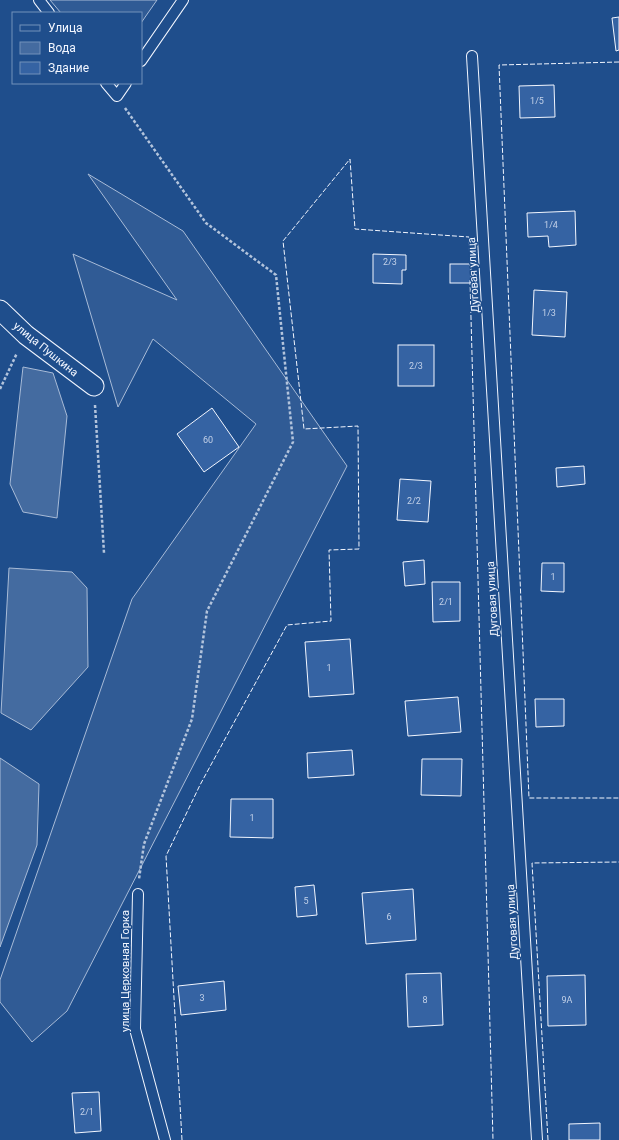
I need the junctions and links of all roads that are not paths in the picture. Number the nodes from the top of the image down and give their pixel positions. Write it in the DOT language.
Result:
graph roads {
  1 [pos="39,0"];
  2 [pos="183,0"];
  3 [pos="48,12"];
  4 [pos="472,56"];
  5 [pos="142,60"];
  6 [pos="107,84"];
  7 [pos="125,84"];
  8 [pos="0,310"];
  9 [pos="94,386"];
  10 [pos="138,894"];
  11 [pos="165,1140"];
  12 [pos="536,1140"];
  1 -- 3 [label="lane"];
  2 -- 5 [label="lane"];
  4 -- 12 [label="lane, Дуговая улица"];
  6 -- 7 [label="lane"];
  8 -- 9 [label="street, улица Пушкина"];
  10 -- 11 [label="lane, улица Церковная Горка"];
}
